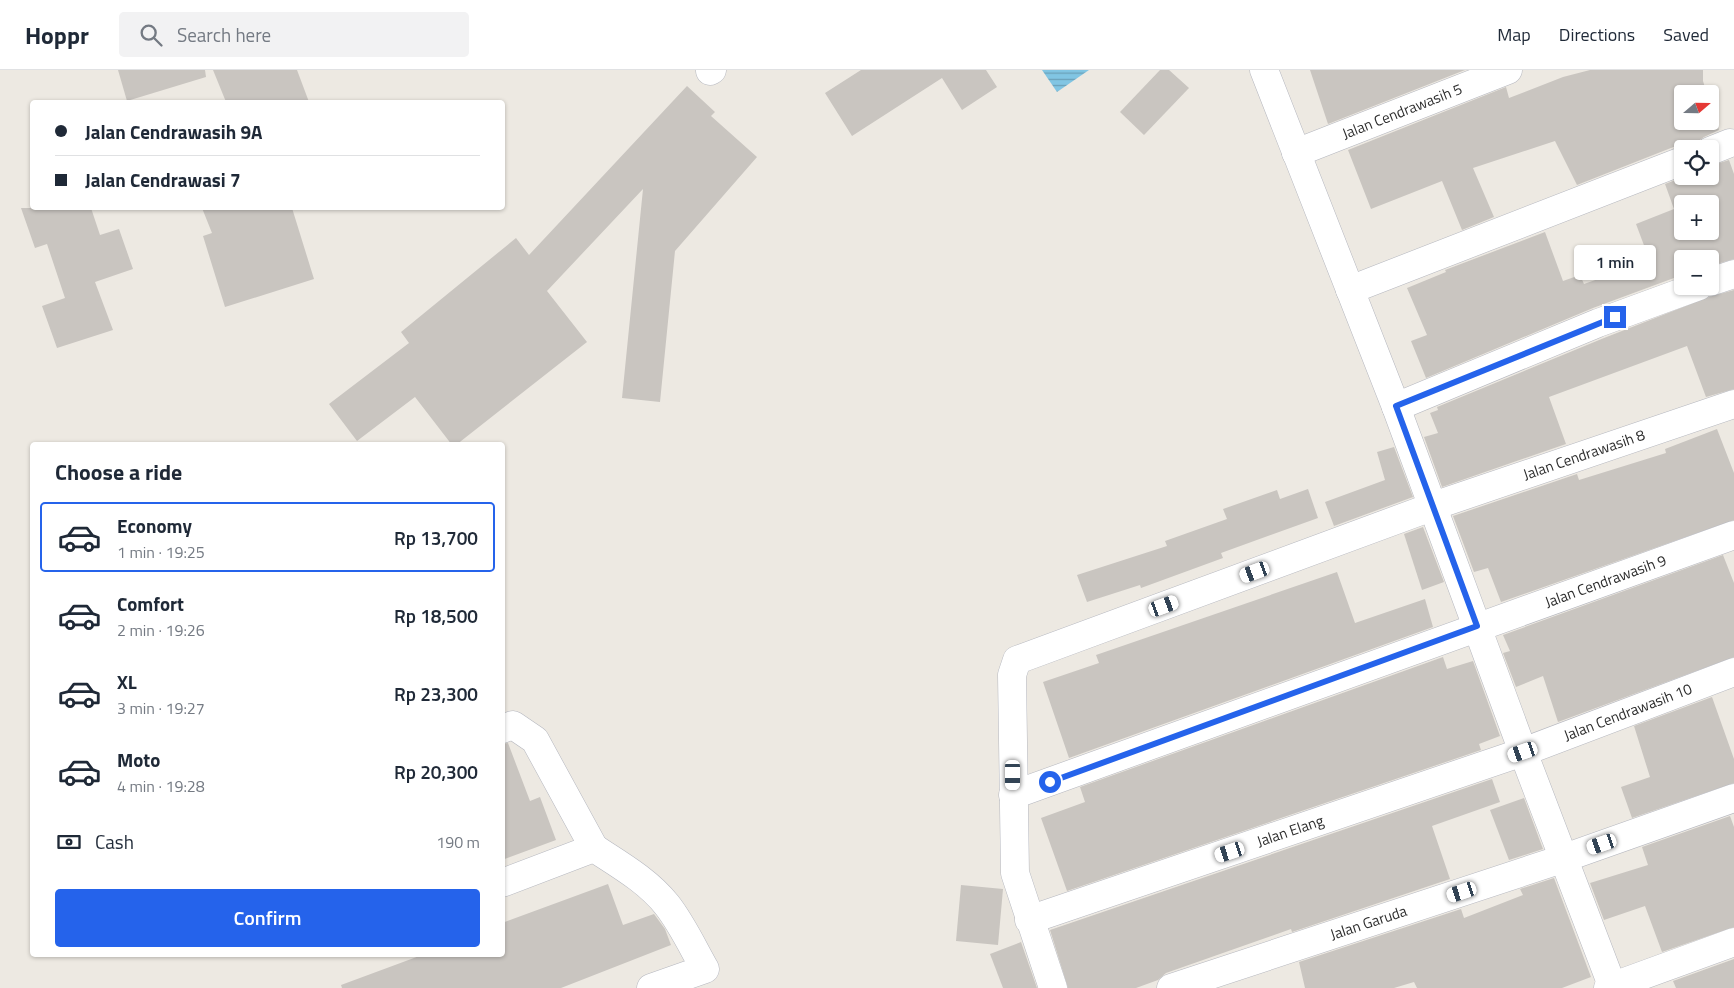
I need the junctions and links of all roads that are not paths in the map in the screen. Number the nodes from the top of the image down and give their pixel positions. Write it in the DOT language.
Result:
graph roads {
  1 [pos="1264,70"];
  2 [pos="1508,70"];
  3 [pos="1296,153"];
  4 [pos="1674,164"];
  5 [pos="1734,274"];
  6 [pos="1719,279"];
  7 [pos="1350,290"];
  8 [pos="1675,295"];
  9 [pos="1734,404"];
  10 [pos="1396,406"];
  11 [pos="1433,506"];
  12 [pos="1734,535"];
  13 [pos="1477,626"];
  14 [pos="1734,672"];
  15 [pos="505,728"];
  16 [pos="1523,752"];
  17 [pos="1013,795"];
  18 [pos="1734,798"];
  19 [pos="594,848"];
  20 [pos="1564,858"];
  21 [pos="505,882"];
  22 [pos="1029,920"];
  23 [pos="1734,942"];
  24 [pos="710,978"];
  25 [pos="651,988"];
  26 [pos="1053,988"];
  27 [pos="1171,988"];
  28 [pos="1611,988"];
  1 -- 3 [label="street"];
  2 -- 3 [label="street, Jalan Cendrawasih 5"];
  3 -- 7 [label="street"];
  4 -- 7 [label="street"];
  5 -- 6 [label="street"];
  7 -- 10 [label="street"];
  8 -- 10 [label="street"];
  9 -- 11 [label="street, Jalan Cendrawasih 8"];
  10 -- 11 [label="street"];
  11 -- 13 [label="street"];
  11 -- 17 [label="street, Jalan Cendrawasih 8"];
  12 -- 13 [label="street, Jalan Cendrawasih 9"];
  13 -- 16 [label="street"];
  13 -- 17 [label="street, Jalan Cendrawasih 9"];
  14 -- 16 [label="street, Jalan Cendrawasih 10"];
  15 -- 19 [label="street"];
  16 -- 20 [label="street"];
  16 -- 22 [label="street, Jalan Elang"];
  17 -- 22 [label="street"];
  18 -- 20 [label="street, Jalan Garuda"];
  19 -- 21 [label="street"];
  19 -- 24 [label="street"];
  20 -- 27 [label="street, Jalan Garuda"];
  20 -- 28 [label="street"];
  22 -- 26 [label="street"];
  23 -- 28 [label="street"];
  24 -- 25 [label="street"];
}
